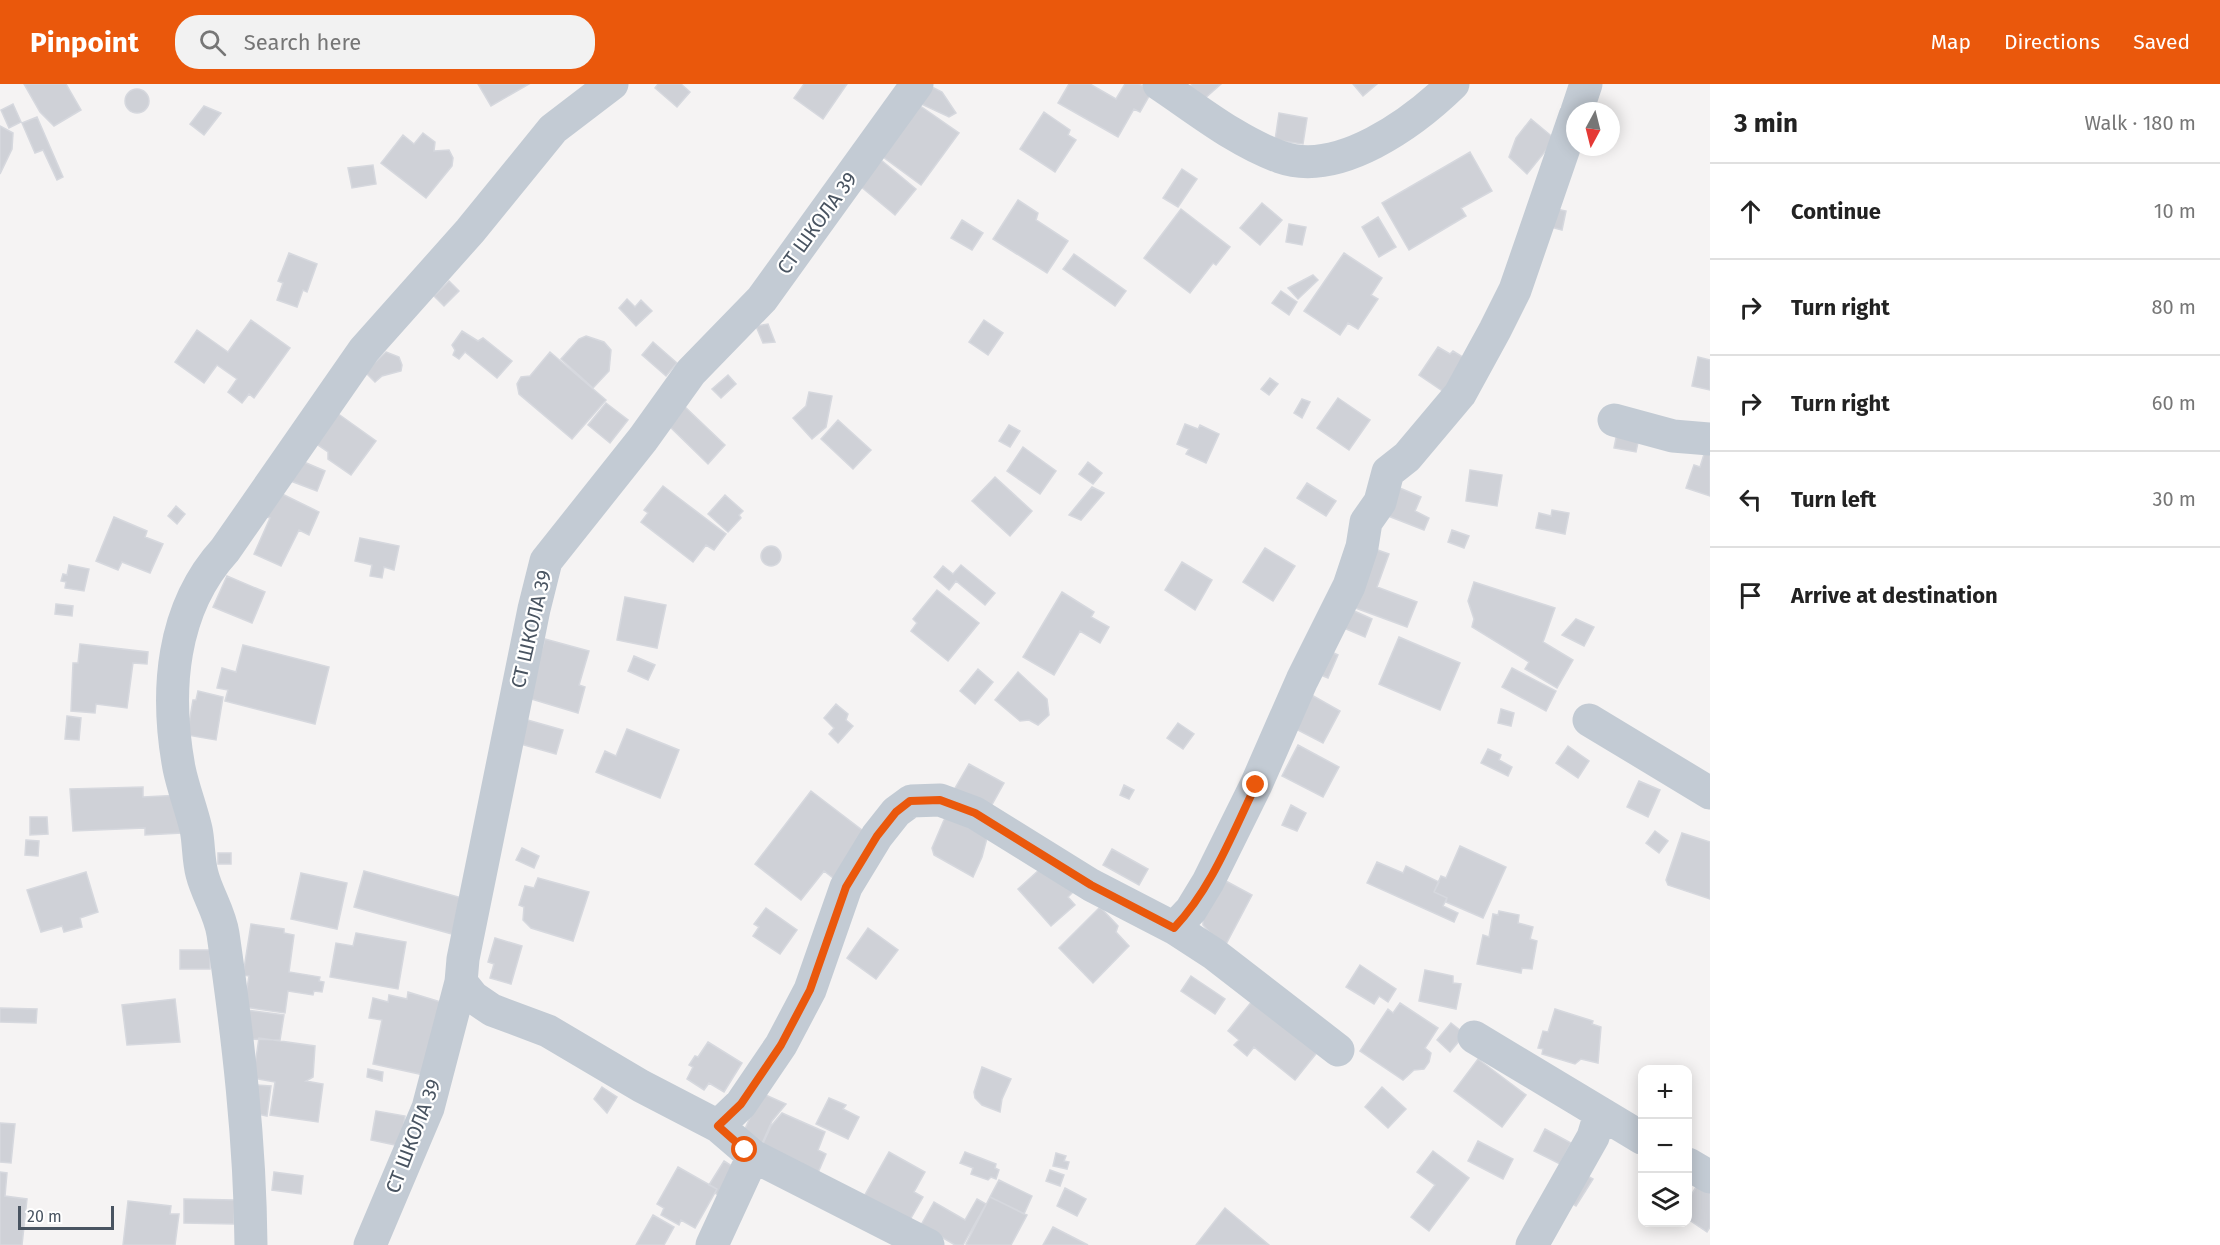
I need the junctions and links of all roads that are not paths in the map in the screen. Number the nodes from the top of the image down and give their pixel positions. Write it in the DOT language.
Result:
graph roads {
  1 [pos="612,84"];
  2 [pos="917,84"];
  3 [pos="1159,84"];
  4 [pos="1453,84"];
  5 [pos="1586,84"];
  6 [pos="1580,102"];
  7 [pos="1566,142"];
  8 [pos="1614,420"];
  9 [pos="1710,439"];
  10 [pos="1589,720"];
  11 [pos="1710,793"];
  12 [pos="1174,928"];
  13 [pos="460,982"];
  14 [pos="1474,1037"];
  15 [pos="1338,1050"];
  16 [pos="1600,1114"];
  17 [pos="718,1126"];
  18 [pos="1638,1136"];
  19 [pos="753,1156"];
  20 [pos="1692,1166"];
  21 [pos="1710,1177"];
  22 [pos="251,1245"];
  23 [pos="370,1245"];
  24 [pos="712,1245"];
  25 [pos="928,1245"];
  26 [pos="1532,1245"];
  1 -- 22 [label="street"];
  2 -- 13 [label="street, СТ ШКОЛА 39"];
  3 -- 4 [label="street"];
  5 -- 6 [label="street"];
  7 -- 12 [label="street"];
  8 -- 9 [label="street"];
  10 -- 11 [label="street"];
  12 -- 15 [label="street"];
  12 -- 17 [label="street"];
  13 -- 17 [label="street"];
  13 -- 23 [label="street, СТ ШКОЛА 39"];
  14 -- 16 [label="street"];
  16 -- 18 [label="street"];
  16 -- 26 [label="street"];
  17 -- 19 [label="street"];
  19 -- 24 [label="street"];
  19 -- 25 [label="street"];
  20 -- 21 [label="street"];
}
